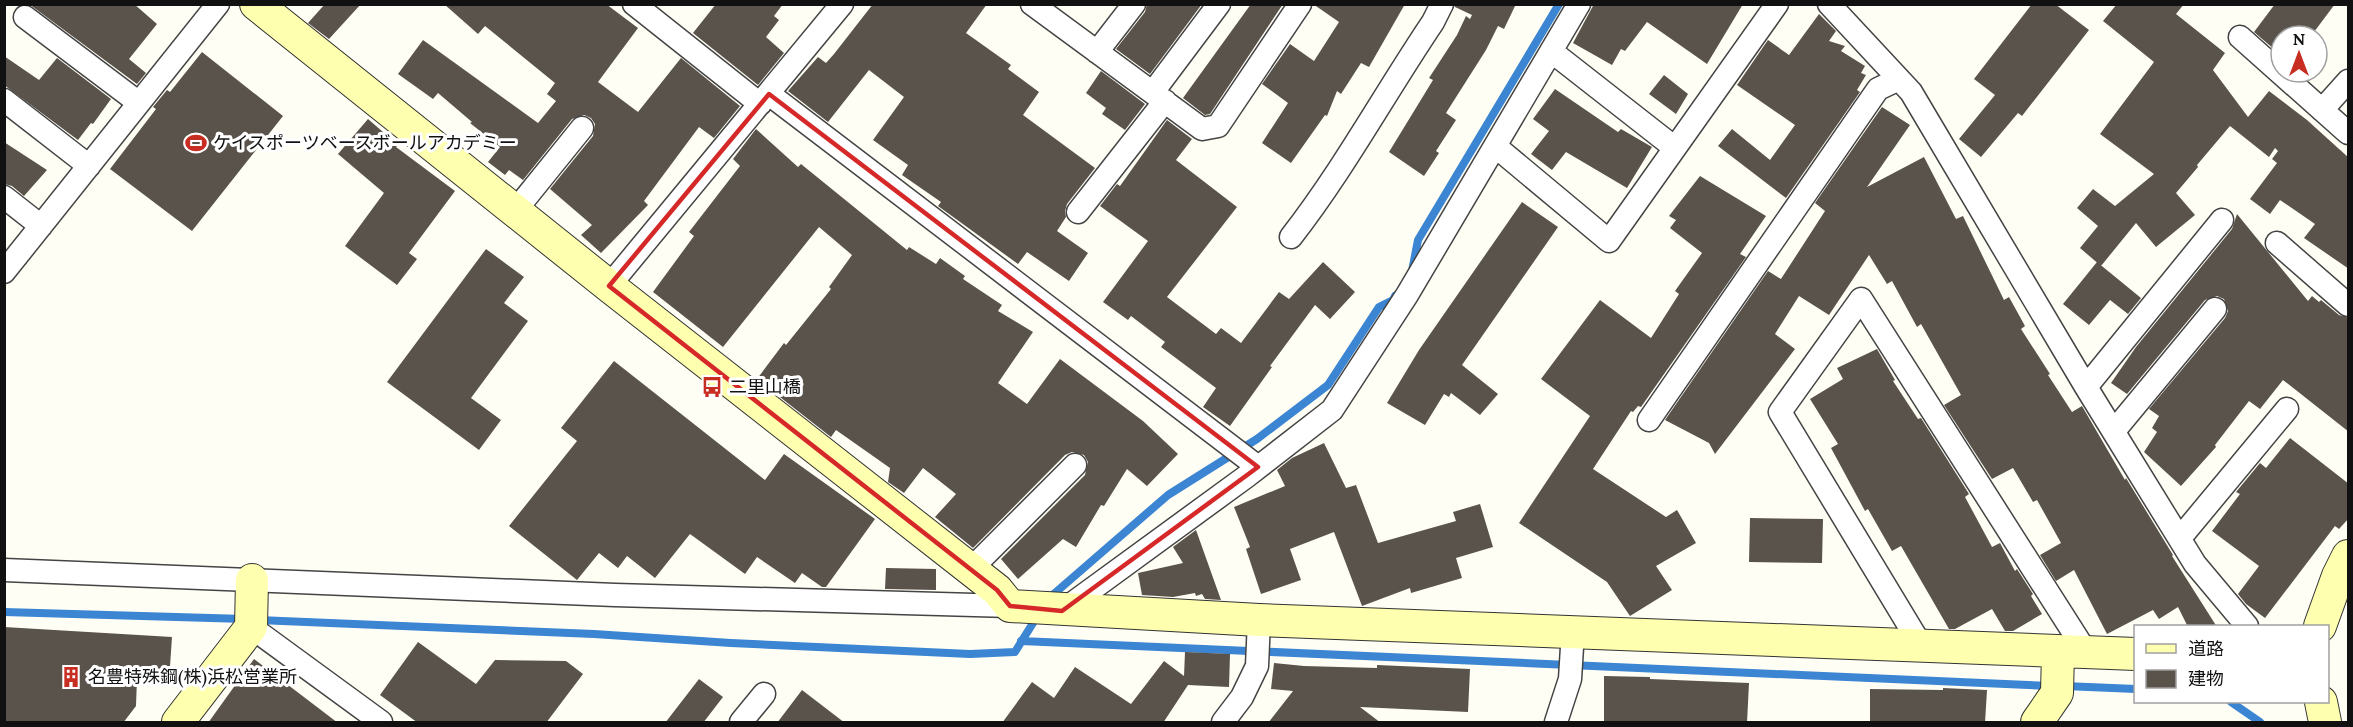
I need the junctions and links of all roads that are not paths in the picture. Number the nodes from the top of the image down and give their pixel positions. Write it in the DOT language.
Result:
graph roads {
  1 [pos="218,4"];
  2 [pos="256,4"];
  3 [pos="634,4"];
  4 [pos="842,4"];
  5 [pos="1032,4"];
  6 [pos="1134,4"];
  7 [pos="1220,4"];
  8 [pos="1300,4"];
  9 [pos="1442,4"];
  10 [pos="1579,4"];
  11 [pos="1777,4"];
  12 [pos="1829,4"];
  13 [pos="25,17"];
  14 [pos="2240,38"];
  15 [pos="1551,51"];
  16 [pos="1096,52"];
  17 [pos="1899,79"];
  18 [pos="2349,81"];
  19 [pos="1159,97"];
  20 [pos="764,99"];
  21 [pos="4,100"];
  22 [pos="140,103"];
  23 [pos="2322,110"];
  24 [pos="582,128"];
  25 [pos="2349,134"];
  26 [pos="1495,146"];
  27 [pos="1675,148"];
  28 [pos="89,166"];
  29 [pos="4,197"];
  30 [pos="515,211"];
  31 [pos="1078,212"];
  32 [pos="2222,220"];
  33 [pos="42,226"];
  34 [pos="1291,237"];
  35 [pos="2277,243"];
  36 [pos="4,272"];
  37 [pos="609,286"];
  38 [pos="2349,305"];
  39 [pos="2214,309"];
  40 [pos="2086,387"];
  41 [pos="2287,409"];
  42 [pos="1648,420"];
  43 [pos="2114,431"];
  44 [pos="1075,465"];
  45 [pos="1258,467"];
  46 [pos="2180,538"];
  47 [pos="2349,556"];
  48 [pos="971,569"];
  49 [pos="4,570"];
  50 [pos="252,580"];
  51 [pos="1010,606"];
  52 [pos="1062,611"];
  53 [pos="2245,625"];
  54 [pos="2321,625"];
  55 [pos="251,627"];
  56 [pos="1258,628"];
  57 [pos="1573,639"];
  58 [pos="1923,647"];
  59 [pos="2134,654"];
  60 [pos="2065,666"];
  61 [pos="764,694"];
  62 [pos="2321,703"];
  63 [pos="178,723"];
  64 [pos="381,723"];
  65 [pos="741,723"];
  66 [pos="1223,723"];
  67 [pos="1556,723"];
  68 [pos="2037,723"];
  69 [pos="2325,723"];
  1 -- 22 [label="street"];
  2 -- 30 [label="street"];
  3 -- 20 [label="street"];
  4 -- 20 [label="street"];
  5 -- 16 [label="street"];
  6 -- 16 [label="street"];
  7 -- 19 [label="street"];
  8 -- 19 [label="street"];
  9 -- 34 [label="street"];
  10 -- 15 [label="street"];
  11 -- 27 [label="street"];
  12 -- 17 [label="street"];
  13 -- 22 [label="street"];
  14 -- 23 [label="street"];
  15 -- 26 [label="street"];
  15 -- 27 [label="street"];
  16 -- 19 [label="street"];
  17 -- 40 [label="street"];
  17 -- 42 [label="street"];
  18 -- 23 [label="street"];
  19 -- 31 [label="street"];
  20 -- 37 [label="street"];
  20 -- 45 [label="street"];
  21 -- 28 [label="street"];
  22 -- 28 [label="street"];
  23 -- 25 [label="street"];
  24 -- 30 [label="street"];
  26 -- 27 [label="street"];
  26 -- 45 [label="street"];
  28 -- 33 [label="street"];
  29 -- 33 [label="street"];
  30 -- 37 [label="street"];
  32 -- 40 [label="street"];
  33 -- 36 [label="street"];
  35 -- 38 [label="street"];
  37 -- 48 [label="street"];
  39 -- 43 [label="street"];
  40 -- 43 [label="street"];
  41 -- 46 [label="street"];
  43 -- 46 [label="street"];
  44 -- 48 [label="street"];
  45 -- 52 [label="street"];
  46 -- 53 [label="street"];
  47 -- 54 [label="street"];
  48 -- 51 [label="street"];
  49 -- 50 [label="street"];
  50 -- 51 [label="street"];
  50 -- 55 [label="street"];
  51 -- 52 [label="street"];
  52 -- 56 [label="street"];
  55 -- 63 [label="street"];
  55 -- 64 [label="street"];
  56 -- 57 [label="street"];
  56 -- 66 [label="street"];
  57 -- 58 [label="street"];
  57 -- 67 [label="street"];
  58 -- 60 [label="street"];
  58 -- 60 [label="street"];
  59 -- 60 [label="street"];
  60 -- 68 [label="street"];
  61 -- 65 [label="street"];
  62 -- 69 [label="street"];
}
